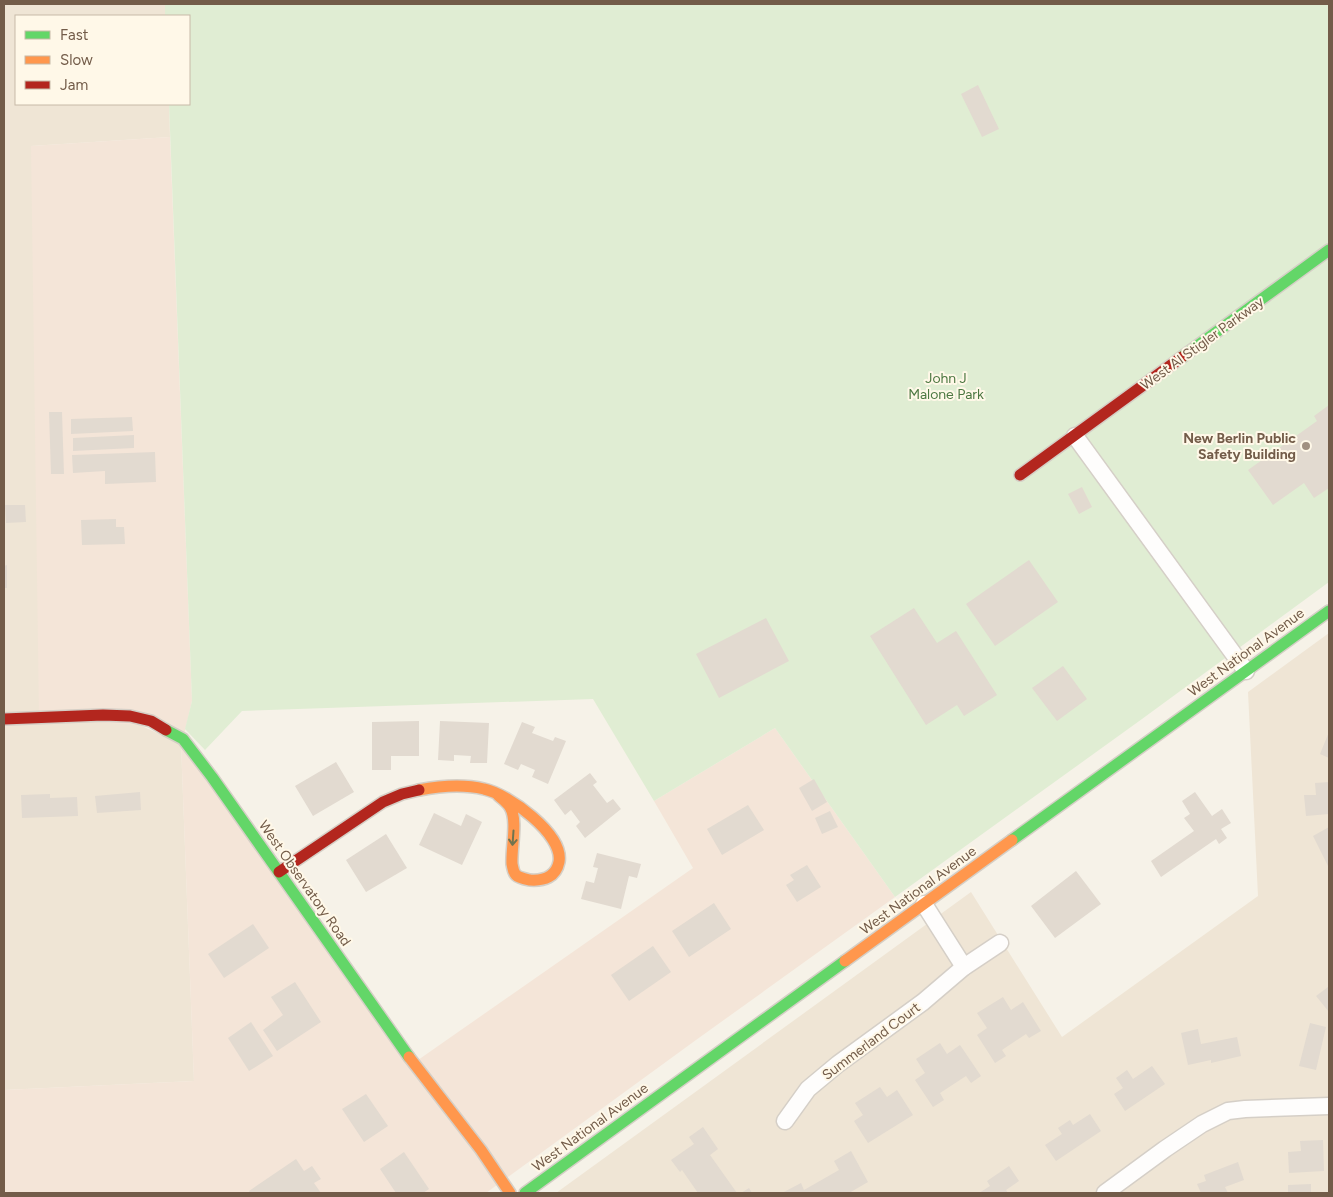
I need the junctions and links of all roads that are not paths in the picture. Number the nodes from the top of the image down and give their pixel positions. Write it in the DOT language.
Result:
graph roads {
  1 [pos="1329,250"];
  2 [pos="1075,436"];
  3 [pos="1020,475"];
  4 [pos="1329,611"];
  5 [pos="1246,671"];
  6 [pos="4,719"];
  7 [pos="498,795"];
  8 [pos="279,872"];
  9 [pos="924,904"];
  10 [pos="1000,943"];
  11 [pos="964,967"];
  12 [pos="1329,1106"];
  13 [pos="785,1121"];
  14 [pos="510,1193"];
  15 [pos="525,1193"];
  16 [pos="1105,1193"];
  1 -- 2 [label="street, West Al Stigler Parkway"];
  2 -- 3 [label="street, West Al Stigler Parkway"];
  2 -- 5 [label="street"];
  4 -- 5 [label="street, West National Avenue"];
  5 -- 9 [label="street, West National Avenue"];
  6 -- 8 [label="street, West Observatory Road"];
  7 -- 7 [label="street, one-way"];
  7 -- 8 [label="street"];
  8 -- 14 [label="street, West Observatory Road"];
  9 -- 11 [label="street"];
  9 -- 15 [label="street, West National Avenue"];
  10 -- 11 [label="street, Summerland Court"];
  11 -- 13 [label="street, Summerland Court"];
  12 -- 16 [label="street"];
}
